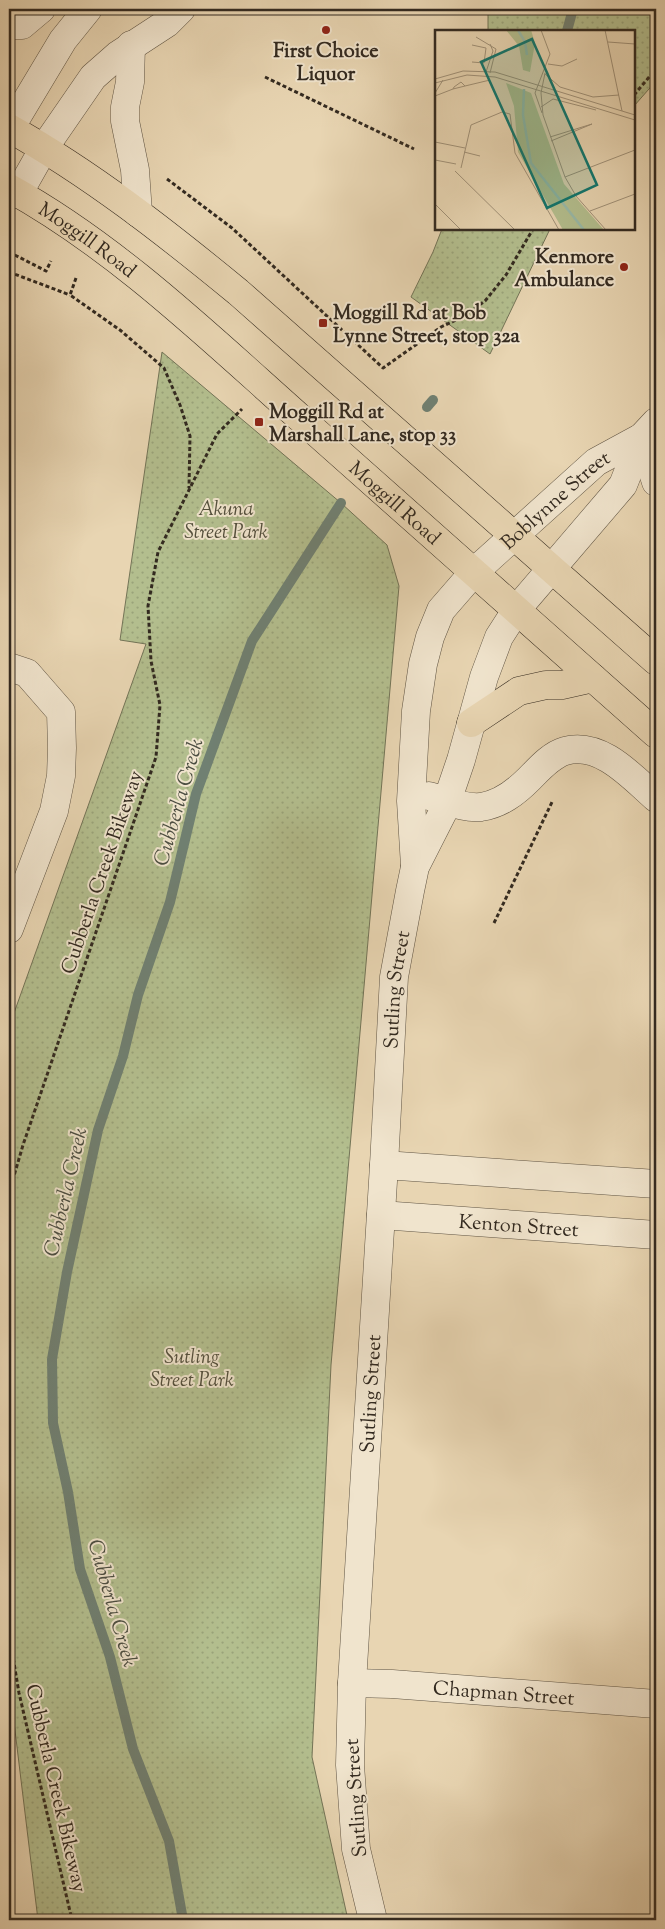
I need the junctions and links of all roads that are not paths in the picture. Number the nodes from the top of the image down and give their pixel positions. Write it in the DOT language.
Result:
graph roads {
  1 [pos="41,9"];
  2 [pos="88,9"];
  3 [pos="181,9"];
  4 [pos="9,25"];
  5 [pos="132,45"];
  6 [pos="9,129"];
  7 [pos="44,148"];
  8 [pos="13,191"];
  9 [pos="138,213"];
  10 [pos="649,430"];
  11 [pos="656,482"];
  12 [pos="514,534"];
  13 [pos="552,569"];
  14 [pos="474,572"];
  15 [pos="517,610"];
  16 [pos="656,661"];
  17 [pos="9,667"];
  18 [pos="593,678"];
  19 [pos="471,723"];
  20 [pos="656,734"];
  21 [pos="411,790"];
  22 [pos="656,798"];
  23 [pos="447,801"];
  24 [pos="415,868"];
  25 [pos="9,930"];
  26 [pos="384,1165"];
  27 [pos="656,1184"];
  28 [pos="381,1215"];
  29 [pos="656,1236"];
  30 [pos="352,1683"];
  31 [pos="656,1704"];
  32 [pos="373,1920"];
  1 -- 4 [label="street"];
  2 -- 6 [label="street"];
  3 -- 5 [label="street"];
  5 -- 7 [label="street"];
  5 -- 9 [label="street"];
  6 -- 7 [label="main road"];
  7 -- 8 [label="street"];
  7 -- 9 [label="main road"];
  8 -- 14 [label="main road, Moggill Road"];
  9 -- 12 [label="main road"];
  10 -- 11 [label="street"];
  10 -- 12 [label="street, Boblynne Street"];
  10 -- 13 [label="street, Boblynne Street"];
  12 -- 13 [label="main road"];
  12 -- 14 [label="street, Boblynne Street"];
  13 -- 15 [label="street, Sutling Street"];
  13 -- 16 [label="main road"];
  14 -- 15 [label="main road, Moggill Road"];
  14 -- 21 [label="street, Sutling Street"];
  15 -- 18 [label="main road, Moggill Road"];
  15 -- 19 [label="street, Sutling Street"];
  17 -- 25 [label="street"];
  18 -- 19 [label="main road"];
  18 -- 20 [label="main road, Moggill Road"];
  19 -- 23 [label="street, Sutling Street"];
  21 -- 23 [label="street"];
  21 -- 24 [label="street, Sutling Street"];
  22 -- 23 [label="street"];
  23 -- 24 [label="street, Sutling Street"];
  24 -- 26 [label="street, Sutling Street"];
  26 -- 27 [label="street"];
  26 -- 28 [label="street, Sutling Street"];
  28 -- 29 [label="street, Kenton Street"];
  28 -- 30 [label="street, Sutling Street"];
  30 -- 31 [label="street, Chapman Street"];
  30 -- 32 [label="street, Sutling Street"];
}
